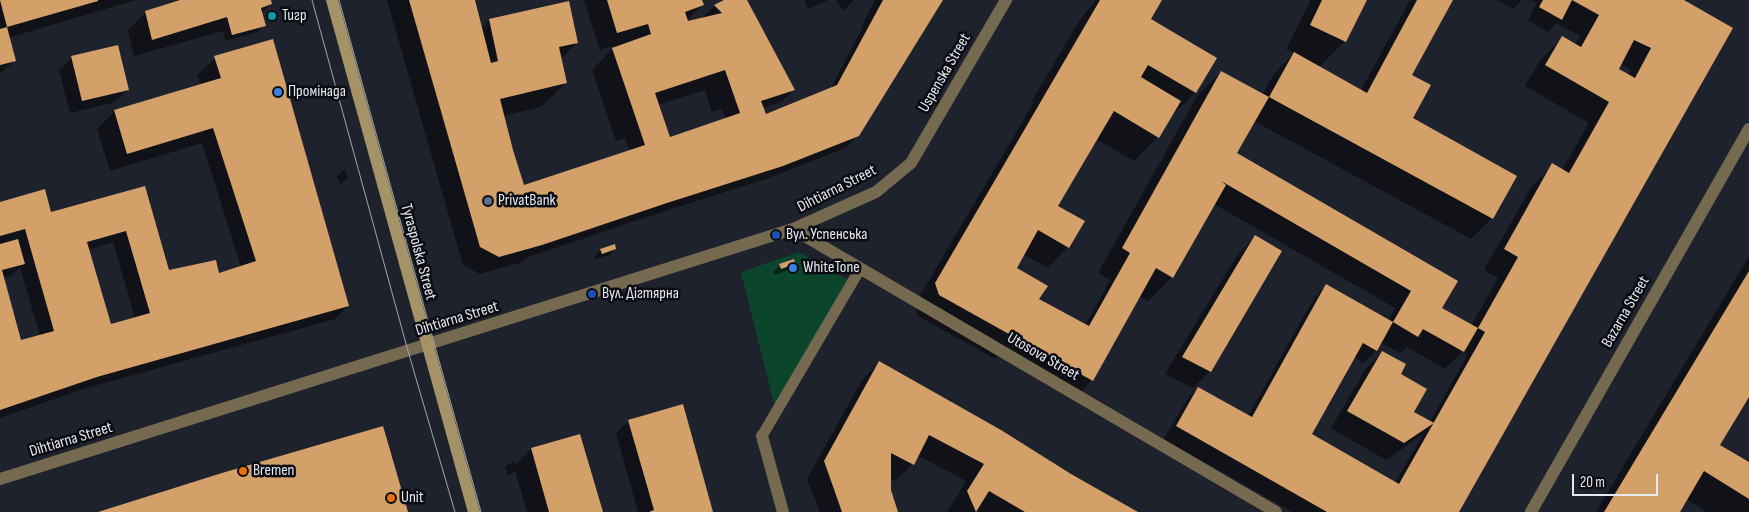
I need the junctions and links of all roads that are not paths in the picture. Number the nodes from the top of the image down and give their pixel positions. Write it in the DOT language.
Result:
graph roads {
  1 [pos="332,0"];
  2 [pos="1006,0"];
  3 [pos="1749,129"];
  4 [pos="911,163"];
  5 [pos="794,230"];
  6 [pos="860,269"];
  7 [pos="427,345"];
  8 [pos="762,436"];
  9 [pos="0,479"];
  10 [pos="474,512"];
  11 [pos="783,512"];
  12 [pos="1276,512"];
  13 [pos="1531,512"];
  1 -- 7 [label="main road, Tyraspolska Street"];
  2 -- 4 [label="street, Uspenska Street"];
  3 -- 13 [label="street, Bazarna Street"];
  4 -- 5 [label="street, Dihtiarna Street"];
  5 -- 6 [label="street, Utosova Street"];
  5 -- 7 [label="street, Dihtiarna Street"];
  6 -- 8 [label="lane"];
  6 -- 12 [label="street, Utosova Street"];
  7 -- 9 [label="street, Dihtiarna Street"];
  7 -- 10 [label="main road, Tyraspolska Street"];
  8 -- 11 [label="street"];
}
